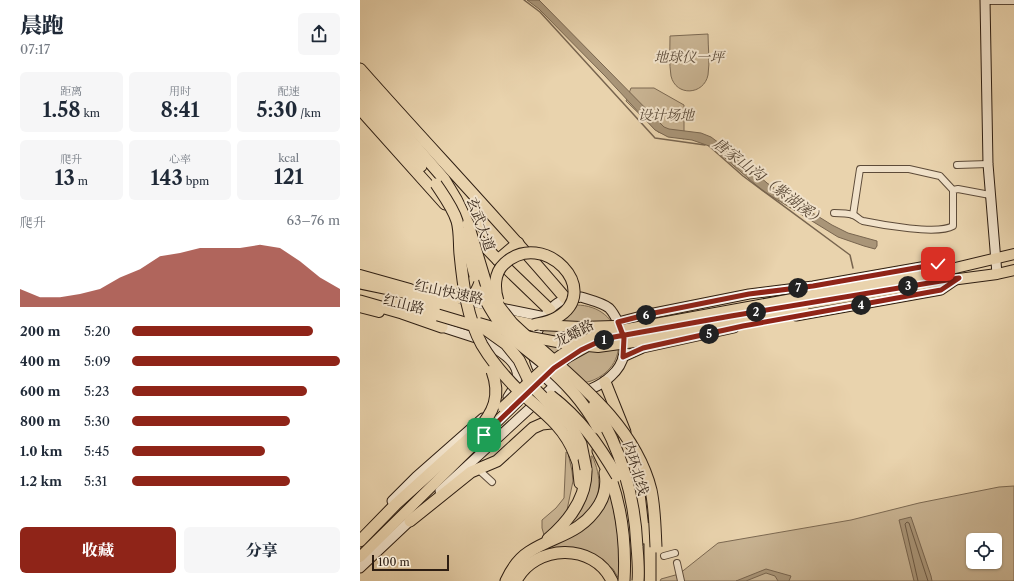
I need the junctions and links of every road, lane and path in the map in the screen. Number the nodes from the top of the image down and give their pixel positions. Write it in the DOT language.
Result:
graph roads {
  1 [pos="985,0"];
  2 [pos="1014,1"];
  3 [pos="360,70"];
  4 [pos="360,82"];
  5 [pos="360,96"];
  6 [pos="360,109"];
  7 [pos="988,164"];
  8 [pos="957,165"];
  9 [pos="953,190"];
  10 [pos="990,195"];
  11 [pos="834,213"];
  12 [pos="853,215"];
  13 [pos="459,222"];
  14 [pos="518,243"];
  15 [pos="1014,254"];
  16 [pos="994,258"];
  17 [pos="498,260"];
  18 [pos="1014,270"];
  19 [pos="957,273"];
  20 [pos="996,274"];
  21 [pos="360,275"];
  22 [pos="934,278"];
  23 [pos="360,283"];
  24 [pos="360,286"];
  25 [pos="813,286"];
  26 [pos="801,293"];
  27 [pos="432,294"];
  28 [pos="360,295"];
  29 [pos="456,298"];
  30 [pos="566,299"];
  31 [pos="360,301"];
  32 [pos="404,302"];
  33 [pos="360,307"];
  34 [pos="502,311"];
  35 [pos="804,311"];
  36 [pos="547,313"];
  37 [pos="815,313"];
  38 [pos="438,315"];
  39 [pos="618,322"];
  40 [pos="533,325"];
  41 [pos="442,327"];
  42 [pos="479,342"];
  43 [pos="534,351"];
  44 [pos="623,357"];
  45 [pos="539,371"];
  46 [pos="570,376"];
  47 [pos="605,382"];
  48 [pos="531,385"];
  49 [pos="554,386"];
  50 [pos="566,393"];
  51 [pos="508,396"];
  52 [pos="621,421"];
  53 [pos="589,432"];
  54 [pos="603,464"];
  55 [pos="583,471"];
  56 [pos="480,472"];
  57 [pos="616,476"];
  58 [pos="492,482"];
  59 [pos="410,521"];
  60 [pos="360,533"];
  61 [pos="360,541"];
  62 [pos="538,547"];
  63 [pos="360,548"];
  64 [pos="675,553"];
  65 [pos="664,556"];
  66 [pos="360,557"];
  67 [pos="677,563"];
  68 [pos="360,568"];
  69 [pos="506,581"];
  70 [pos="516,581"];
  71 [pos="612,581"];
  72 [pos="624,581"];
  73 [pos="630,581"];
  74 [pos="638,581"];
  75 [pos="644,581"];
  76 [pos="650,581"];
  77 [pos="654,581"];
  78 [pos="681,581"];
  1 -- 2 [label="street"];
  1 -- 7 [label="main road"];
  3 -- 14 [label="highway"];
  4 -- 34 [label="highway, 玄武大道, bridge"];
  5 -- 13 [label="highway, bridge"];
  6 -- 13 [label="highway"];
  7 -- 8 [label="street"];
  7 -- 10 [label="main road"];
  9 -- 10 [label="street"];
  9 -- 12 [label="street"];
  9 -- 12 [label="street"];
  10 -- 16 [label="main road"];
  11 -- 12 [label="street"];
  13 -- 17 [label="highway"];
  13 -- 29 [label="highway"];
  13 -- 42 [label="highway, bridge"];
  13 -- 57 [label="highway, 玄武大道, bridge"];
  14 -- 17 [label="highway"];
  14 -- 30 [label="highway"];
  15 -- 16 [label="main road, 龙蟠路"];
  16 -- 19 [label="main road, 龙蟠路"];
  16 -- 20 [label="main road"];
  17 -- 36 [label="highway"];
  18 -- 20 [label="main road, 龙蟠路"];
  19 -- 20 [label="main road, 龙蟠路"];
  19 -- 22 [label="main road, 龙蟠路"];
  19 -- 25 [label="main road"];
  19 -- 37 [label="main road"];
  21 -- 27 [label="main road, 红山路"];
  22 -- 63 [label="main road, 龙蟠路, bridge"];
  22 -- 66 [label="main road, 龙蟠路, bridge"];
  23 -- 27 [label="highway"];
  24 -- 32 [label="highway, 红山快速路"];
  25 -- 26 [label="main road"];
  25 -- 39 [label="main road"];
  26 -- 40 [label="main road, bridge"];
  27 -- 29 [label="highway"];
  28 -- 32 [label="highway, 红山快速路"];
  29 -- 36 [label="main road"];
  30 -- 36 [label="main road"];
  30 -- 39 [label="main road"];
  31 -- 41 [label="highway"];
  32 -- 38 [label="highway, 红山快速路"];
  32 -- 40 [label="highway, 红山快速路, bridge"];
  33 -- 41 [label="main road, 红山路"];
  34 -- 40 [label="highway, bridge"];
  34 -- 46 [label="highway, 玄武大道, bridge"];
  35 -- 37 [label="main road"];
  35 -- 38 [label="main road, bridge"];
  36 -- 43 [label="main road"];
  37 -- 44 [label="main road"];
  38 -- 48 [label="highway, 红山快速路, bridge"];
  39 -- 44 [label="main road"];
  41 -- 42 [label="main road"];
  42 -- 43 [label="main road"];
  42 -- 51 [label="main road"];
  42 -- 55 [label="highway, bridge"];
  42 -- 61 [label="highway, bridge"];
  43 -- 45 [label="main road"];
  44 -- 47 [label="main road"];
  45 -- 49 [label="main road"];
  45 -- 51 [label="main road"];
  46 -- 74 [label="highway, 内环北线, bridge"];
  46 -- 77 [label="highway, bridge"];
  47 -- 50 [label="main road"];
  47 -- 52 [label="highway"];
  48 -- 53 [label="highway, bridge"];
  48 -- 55 [label="highway, 红山快速路, bridge"];
  49 -- 50 [label="main road"];
  49 -- 59 [label="main road"];
  50 -- 53 [label="highway"];
  51 -- 60 [label="main road"];
  52 -- 75 [label="highway"];
  52 -- 76 [label="highway"];
  53 -- 54 [label="highway"];
  53 -- 57 [label="highway, bridge"];
  53 -- 59 [label="highway"];
  54 -- 62 [label="highway"];
  54 -- 72 [label="highway"];
  55 -- 62 [label="highway"];
  56 -- 58 [label="street"];
  57 -- 73 [label="highway, 内环北线"];
  59 -- 68 [label="main road"];
  62 -- 69 [label="highway"];
  64 -- 65 [label="street"];
  67 -- 78 [label="street"];
  70 -- 71 [label="highway"];
}
